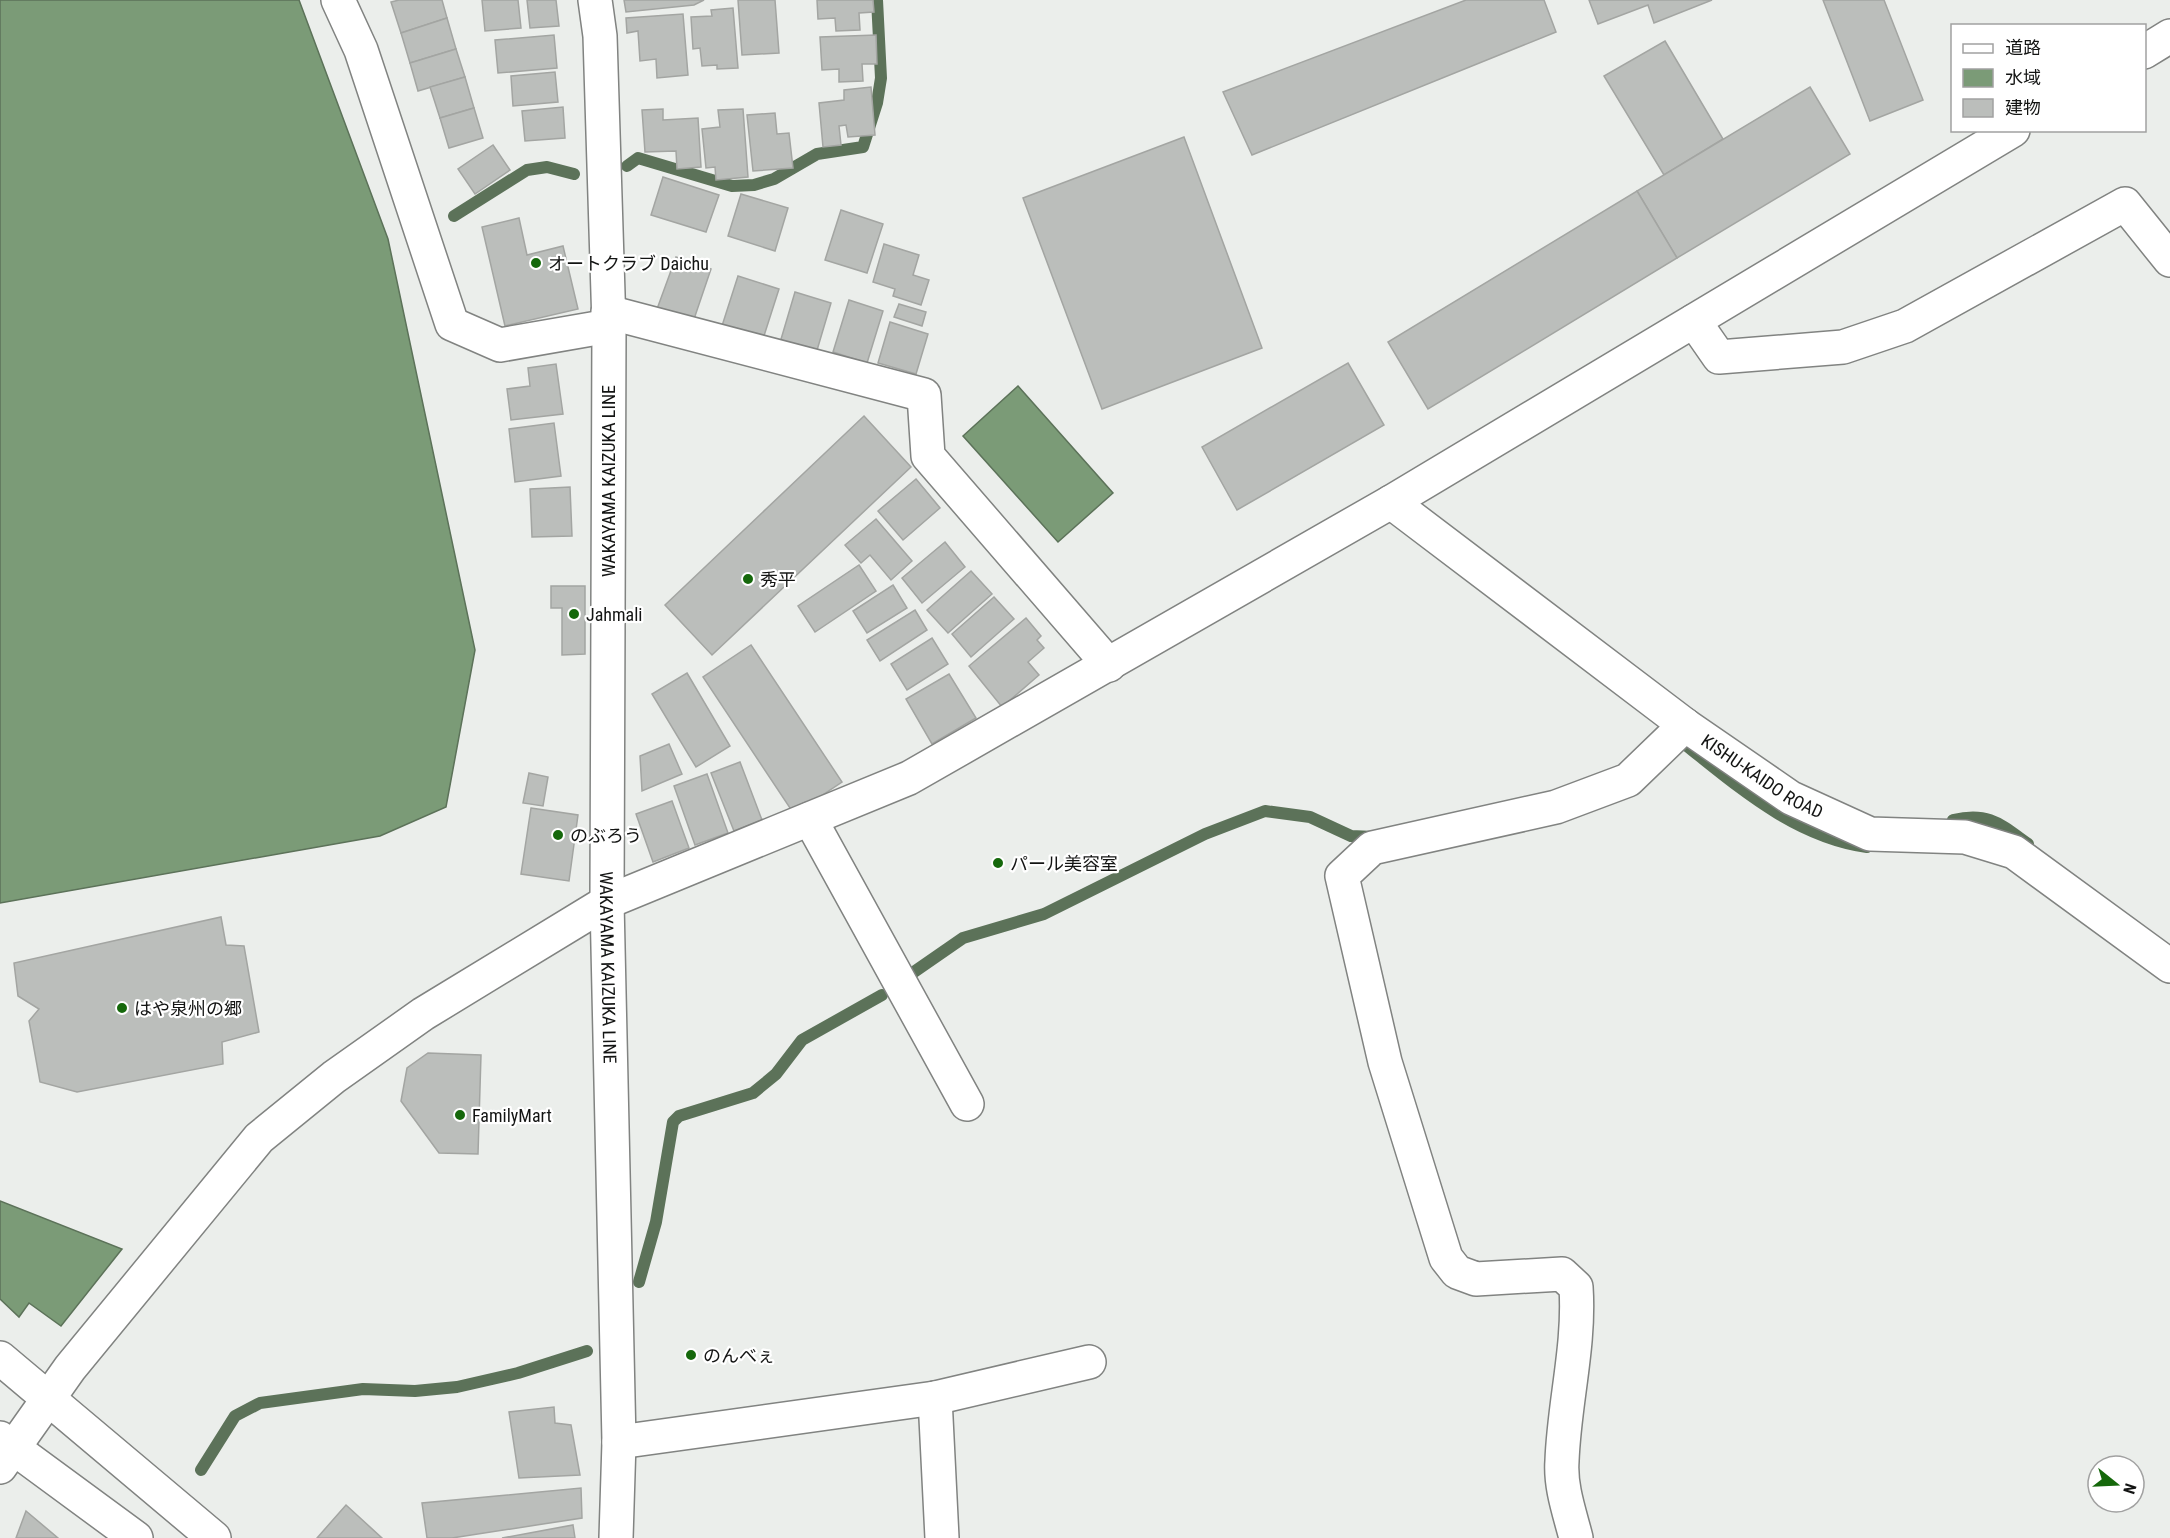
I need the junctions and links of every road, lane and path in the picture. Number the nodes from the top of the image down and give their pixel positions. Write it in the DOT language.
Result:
graph roads {
  1 [pos="338,0"];
  2 [pos="595,0"];
  3 [pos="2170,36"];
  4 [pos="2146,51"];
  5 [pos="2010,132"];
  6 [pos="2170,260"];
  7 [pos="608,319"];
  8 [pos="1694,321"];
  9 [pos="1391,502"];
  10 [pos="1109,665"];
  11 [pos="1685,725"];
  12 [pos="810,819"];
  13 [pos="607,902"];
  14 [pos="2170,966"];
  15 [pos="967,1104"];
  16 [pos="0,1358"];
  17 [pos="1089,1362"];
  18 [pos="935,1398"];
  19 [pos="49,1401"];
  20 [pos="619,1442"];
  21 [pos="5,1452"];
  22 [pos="136,1538"];
  23 [pos="214,1538"];
  24 [pos="616,1538"];
  25 [pos="942,1538"];
  26 [pos="1576,1538"];
  1 -- 7 [label="main road"];
  2 -- 7 [label="main road, WAKAYAMA KAIZUKA LINE"];
  3 -- 4 [label="main road"];
  5 -- 8 [label="main road"];
  6 -- 8 [label="main road"];
  7 -- 10 [label="main road"];
  7 -- 13 [label="main road, WAKAYAMA KAIZUKA LINE"];
  8 -- 9 [label="main road"];
  9 -- 10 [label="main road"];
  9 -- 11 [label="main road, KISHU-KAIDO ROAD"];
  10 -- 12 [label="main road"];
  11 -- 14 [label="main road, KISHU-KAIDO ROAD"];
  11 -- 26 [label="main road"];
  12 -- 13 [label="main road"];
  12 -- 15 [label="main road"];
  13 -- 19 [label="main road"];
  13 -- 20 [label="main road, WAKAYAMA KAIZUKA LINE"];
  16 -- 19 [label="main road"];
  17 -- 18 [label="main road"];
  18 -- 20 [label="main road"];
  18 -- 25 [label="main road"];
  19 -- 21 [label="main road"];
  19 -- 23 [label="main road"];
  20 -- 24 [label="main road, WAKAYAMA KAIZUKA LINE"];
  21 -- 22 [label="main road"];
}
